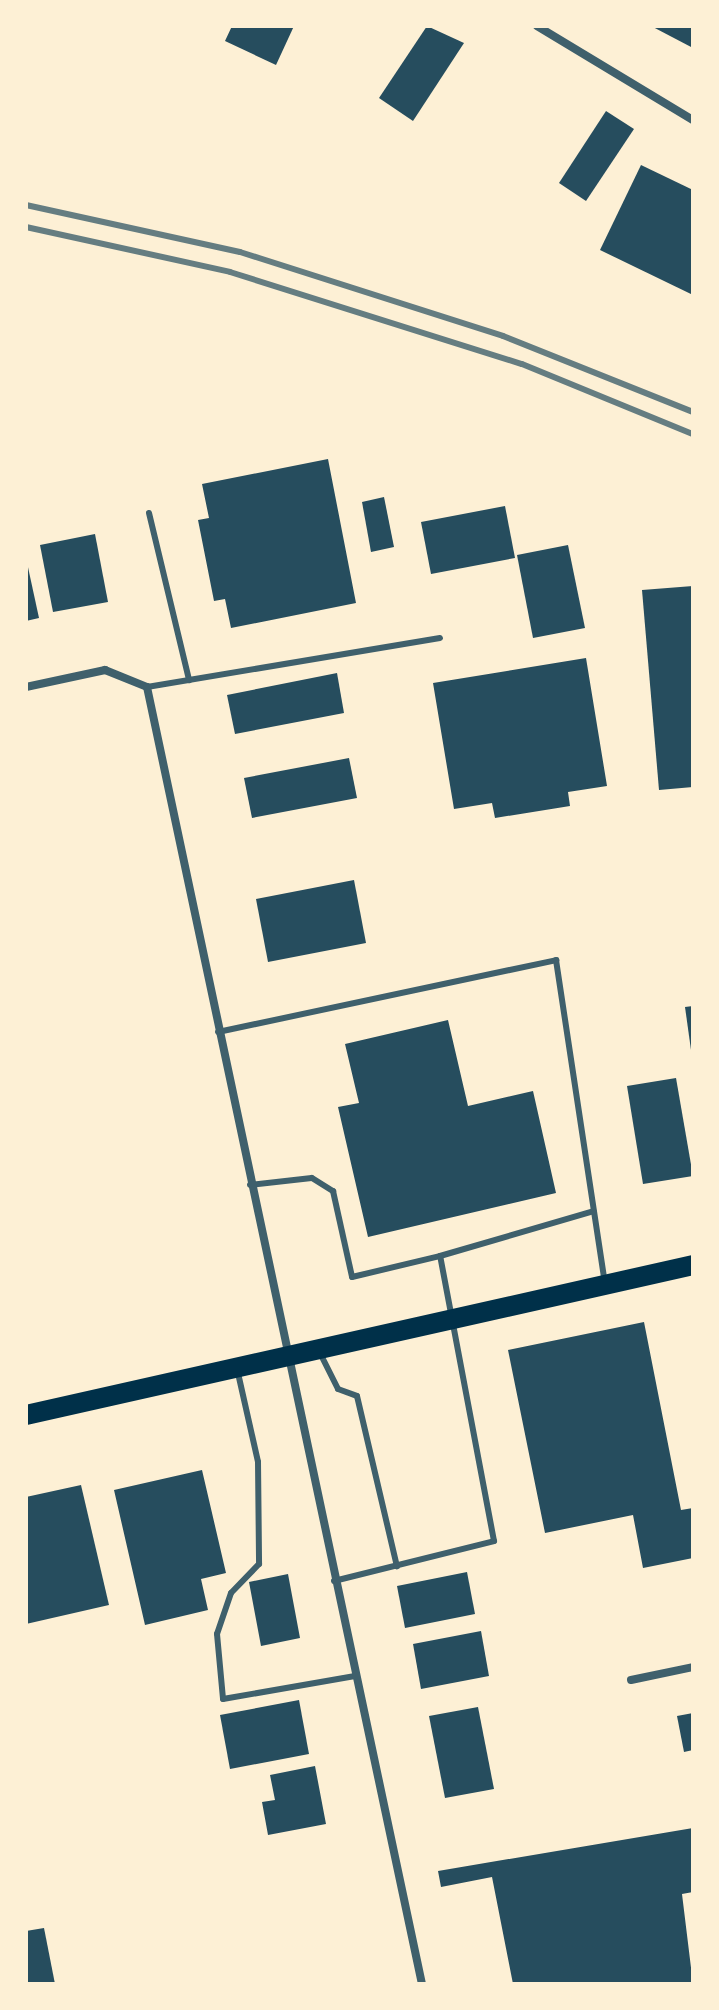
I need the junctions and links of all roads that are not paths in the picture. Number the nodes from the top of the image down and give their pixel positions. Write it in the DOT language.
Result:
graph roads {
  1 [pos="537,26"];
  2 [pos="693,120"];
  3 [pos="149,513"];
  4 [pos="440,638"];
  5 [pos="189,680"];
  6 [pos="26,687"];
  7 [pos="147,687"];
  8 [pos="218,1032"];
  9 [pos="250,1185"];
  10 [pos="594,1211"];
  11 [pos="440,1256"];
  12 [pos="693,1265"];
  13 [pos="605,1285"];
  14 [pos="452,1320"];
  15 [pos="318,1350"];
  16 [pos="286,1357"];
  17 [pos="237,1368"];
  18 [pos="26,1415"];
  19 [pos="397,1566"];
  20 [pos="334,1581"];
  21 [pos="693,1667"];
  22 [pos="355,1676"];
  23 [pos="631,1680"];
  24 [pos="422,1984"];
  1 -- 2 [label="street"];
  3 -- 5 [label="lane"];
  4 -- 5 [label="lane"];
  5 -- 7 [label="lane"];
  6 -- 7 [label="street"];
  7 -- 8 [label="street"];
  8 -- 9 [label="street"];
  8 -- 10 [label="lane"];
  9 -- 11 [label="lane"];
  9 -- 16 [label="street"];
  10 -- 11 [label="lane"];
  10 -- 13 [label="lane"];
  11 -- 14 [label="lane"];
  12 -- 13 [label="main road"];
  13 -- 14 [label="main road"];
  14 -- 15 [label="main road"];
  14 -- 19 [label="lane"];
  15 -- 16 [label="main road"];
  15 -- 19 [label="lane"];
  16 -- 17 [label="main road"];
  16 -- 20 [label="street"];
  17 -- 18 [label="main road"];
  17 -- 22 [label="lane"];
  19 -- 20 [label="lane"];
  20 -- 22 [label="street"];
  21 -- 23 [label="street"];
  22 -- 24 [label="street"];
}
